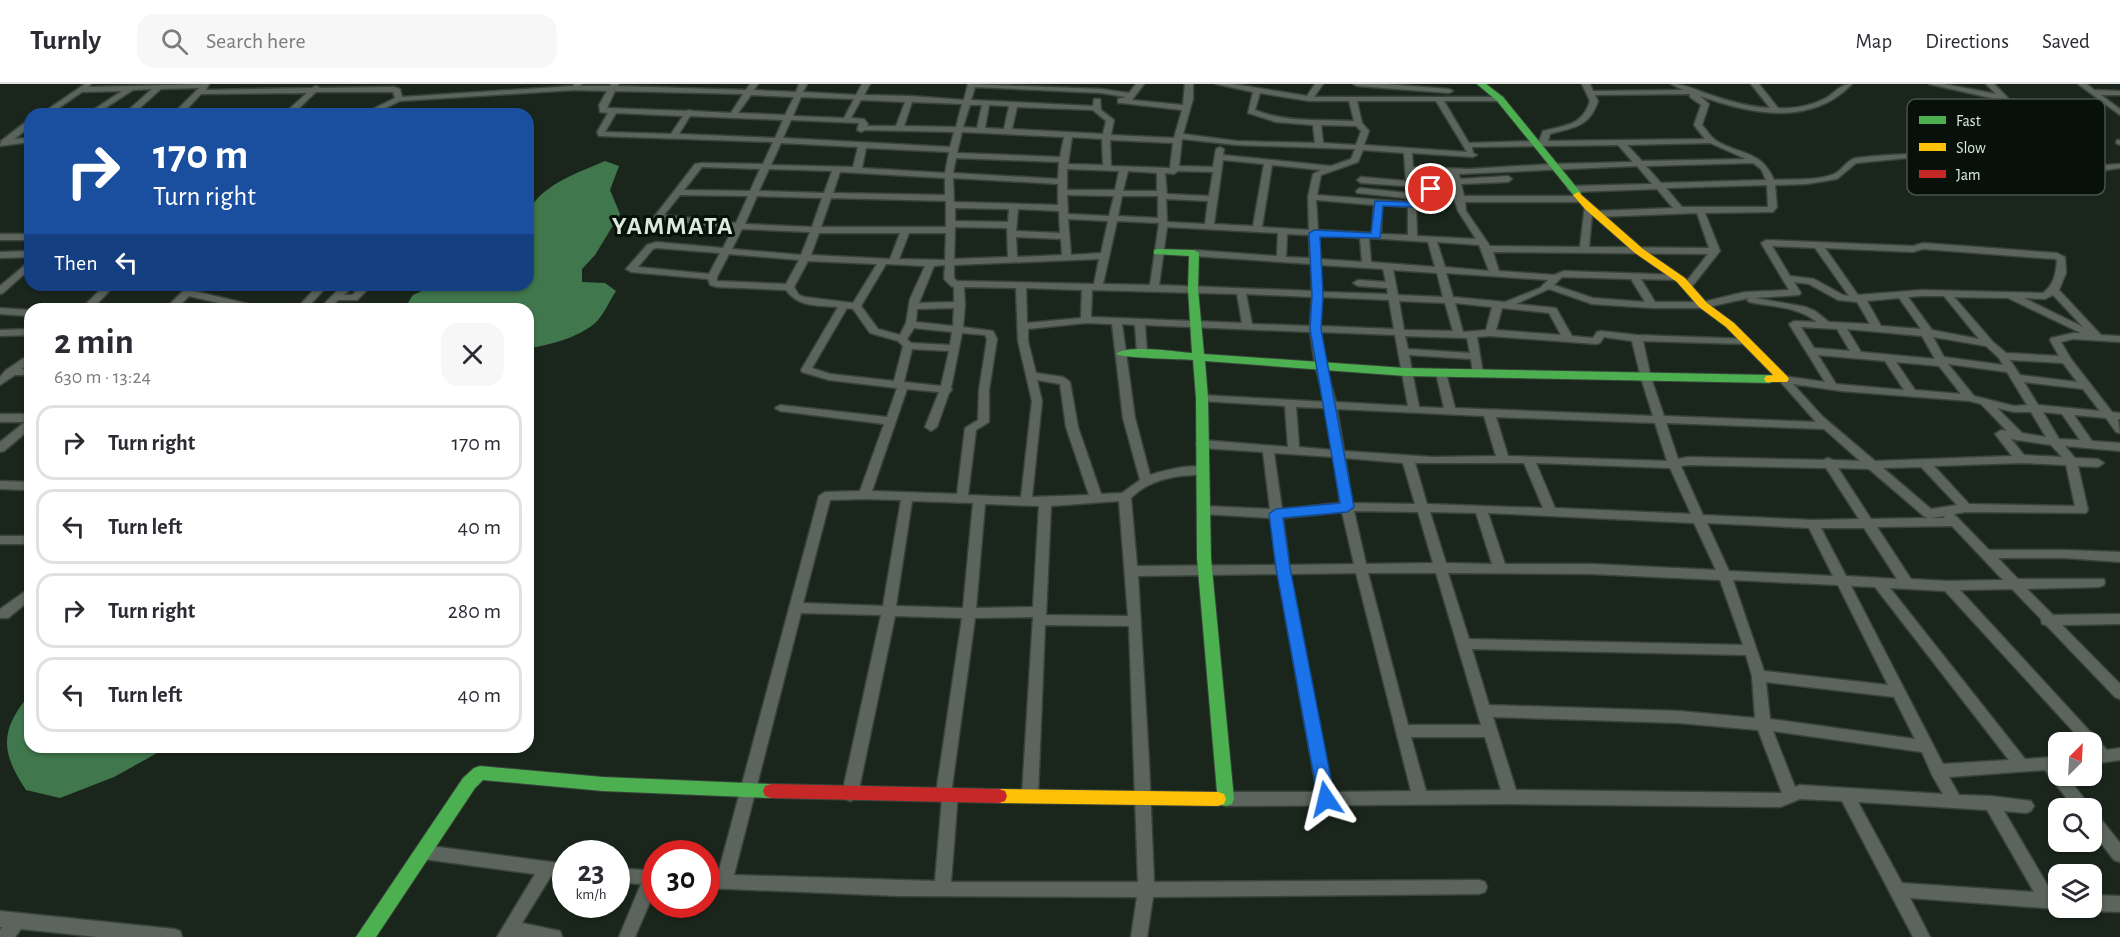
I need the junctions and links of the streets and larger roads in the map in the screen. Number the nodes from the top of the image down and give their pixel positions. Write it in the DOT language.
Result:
graph roads {
  1 [pos="89,84"];
  2 [pos="440,84"];
  3 [pos="487,84"];
  4 [pos="534,84"];
  5 [pos="754,84"];
  6 [pos="803,84"];
  7 [pos="866,84"];
  8 [pos="1140,84"];
  9 [pos="1189,84"];
  10 [pos="1220,84"];
  11 [pos="1319,84"];
  12 [pos="1357,84"];
  13 [pos="1586,84"];
  14 [pos="1629,84"];
  15 [pos="1675,84"];
  16 [pos="1755,84"];
  17 [pos="1848,84"];
  18 [pos="1933,84"];
  19 [pos="1990,84"];
  20 [pos="2082,84"];
  21 [pos="972,85"];
  22 [pos="317,86"];
  23 [pos="577,86"];
  24 [pos="614,86"];
  25 [pos="1003,86"];
  26 [pos="1028,86"];
  27 [pos="204,87"];
  28 [pos="702,87"];
  29 [pos="158,88"];
  30 [pos="131,89"];
  31 [pos="82,90"];
  32 [pos="1257,90"];
  33 [pos="1101,91"];
  34 [pos="527,92"];
  35 [pos="1491,92"];
  36 [pos="1689,92"];
  37 [pos="2094,92"];
  38 [pos="750,93"];
  39 [pos="1592,93"];
  40 [pos="1632,93"];
  41 [pos="2120,93"];
  42 [pos="797,95"];
  43 [pos="473,96"];
  44 [pos="432,97"];
  45 [pos="858,97"];
  46 [pos="910,98"];
  47 [pos="1129,98"];
  48 [pos="1438,98"];
  49 [pos="399,99"];
  50 [pos="1309,99"];
  51 [pos="2004,99"];
  52 [pos="2103,99"];
  53 [pos="652,100"];
  54 [pos="966,100"];
  55 [pos="1353,100"];
  56 [pos="2105,101"];
  57 [pos="987,102"];
  58 [pos="999,102"];
  59 [pos="1014,103"];
  60 [pos="54,108"];
  61 [pos="101,108"];
  62 [pos="135,108"];
  63 [pos="182,108"];
  64 [pos="294,108"];
  65 [pos="380,108"];
  66 [pos="1095,108"];
  67 [pos="1185,108"];
  68 [pos="1775,110"];
  69 [pos="614,111"];
  70 [pos="688,112"];
  71 [pos="2120,113"];
  72 [pos="734,114"];
  73 [pos="786,118"];
  74 [pos="846,121"];
  75 [pos="1317,121"];
  76 [pos="1358,124"];
  77 [pos="24,127"];
  78 [pos="862,128"];
  79 [pos="899,128"];
  80 [pos="958,130"];
  81 [pos="981,130"];
  82 [pos="1007,133"];
  83 [pos="1041,135"];
  84 [pos="674,136"];
  85 [pos="1068,136"];
  86 [pos="1106,137"];
  87 [pos="1178,139"];
  88 [pos="777,140"];
  89 [pos="24,141"];
  90 [pos="1672,141"];
  91 [pos="1711,141"];
  92 [pos="1221,142"];
  93 [pos="1620,142"];
  94 [pos="1539,143"];
  95 [pos="1,144"];
  96 [pos="858,144"];
  97 [pos="1318,145"];
  98 [pos="1466,145"];
  99 [pos="1358,147"];
  100 [pos="1408,150"];
  101 [pos="953,152"];
  102 [pos="1434,152"];
  103 [pos="1473,155"];
  104 [pos="1219,157"];
  105 [pos="1356,157"];
  106 [pos="1907,157"];
  107 [pos="1038,159"];
  108 [pos="1754,161"];
  109 [pos="1268,162"];
  110 [pos="1638,162"];
  111 [pos="1689,162"];
  112 [pos="1062,163"];
  113 [pos="1595,164"];
  114 [pos="1107,166"];
  115 [pos="1553,166"];
  116 [pos="2120,166"];
  117 [pos="1317,167"];
  118 [pos="765,168"];
  119 [pos="1176,168"];
  120 [pos="1328,168"];
  121 [pos="2105,168"];
  122 [pos="837,169"];
  123 [pos="1124,169"];
  124 [pos="1411,169"];
  125 [pos="1501,169"];
  126 [pos="857,170"];
  127 [pos="1216,170"];
  128 [pos="1436,171"];
  129 [pos="1478,171"];
  130 [pos="1161,172"];
  131 [pos="949,175"];
  132 [pos="1455,177"];
  133 [pos="1508,179"];
  134 [pos="1360,180"];
  135 [pos="1483,180"];
  136 [pos="1062,182"];
  137 [pos="1771,183"];
  138 [pos="1412,184"];
  139 [pos="1613,186"];
  140 [pos="1659,186"];
  141 [pos="678,192"];
  142 [pos="1061,192"];
  143 [pos="1118,194"];
  144 [pos="751,195"];
  145 [pos="1162,195"];
  146 [pos="1360,195"];
  147 [pos="827,197"];
  148 [pos="1312,197"];
  149 [pos="1213,199"];
  150 [pos="1458,199"];
  151 [pos="1522,199"];
  152 [pos="1412,200"];
  153 [pos="950,202"];
  154 [pos="1584,202"];
  155 [pos="1378,203"];
  156 [pos="1014,207"];
  157 [pos="1680,210"];
  158 [pos="1700,210"];
  159 [pos="1063,212"];
  160 [pos="1112,217"];
  161 [pos="1163,222"];
  162 [pos="739,226"];
  163 [pos="951,227"];
  164 [pos="1209,227"];
  165 [pos="815,230"];
  166 [pos="904,230"];
  167 [pos="1011,230"];
  168 [pos="1257,230"];
  169 [pos="1283,232"];
  170 [pos="1314,233"];
  171 [pos="1065,236"];
  172 [pos="1364,236"];
  173 [pos="1376,236"];
  174 [pos="0,237"];
  175 [pos="24,237"];
  176 [pos="1413,239"];
  177 [pos="1432,240"];
  178 [pos="1818,245"];
  179 [pos="1485,246"];
  180 [pos="1560,250"];
  181 [pos="1584,250"];
  182 [pos="1639,251"];
  183 [pos="1715,251"];
  184 [pos="724,252"];
  185 [pos="1158,252"];
  186 [pos="24,254"];
  187 [pos="1194,254"];
  188 [pos="0,255"];
  189 [pos="1067,256"];
  190 [pos="1104,256"];
  191 [pos="806,258"];
  192 [pos="889,260"];
  193 [pos="1013,260"];
  194 [pos="1281,260"];
  195 [pos="950,262"];
  196 [pos="1315,262"];
  197 [pos="930,263"];
  198 [pos="1362,266"];
  199 [pos="1388,268"];
  200 [pos="24,270"];
  201 [pos="1442,271"];
  202 [pos="1495,274"];
  203 [pos="1570,275"];
  204 [pos="24,276"];
  205 [pos="1634,276"];
  206 [pos="0,277"];
  207 [pos="16,277"];
  208 [pos="712,277"];
  209 [pos="1787,279"];
  210 [pos="1552,282"];
  211 [pos="1682,282"];
  212 [pos="1358,283"];
  213 [pos="1021,284"];
  214 [pos="958,285"];
  215 [pos="1391,285"];
  216 [pos="1087,286"];
  217 [pos="1098,286"];
  218 [pos="789,287"];
  219 [pos="1154,288"];
  220 [pos="1193,289"];
  221 [pos="2054,290"];
  222 [pos="0,291"];
  223 [pos="104,291"];
  224 [pos="189,291"];
  225 [pos="198,291"];
  226 [pos="318,291"];
  227 [pos="342,291"];
  228 [pos="361,291"];
  229 [pos="1241,291"];
  230 [pos="1946,293"];
  231 [pos="1317,295"];
  232 [pos="1902,295"];
  233 [pos="2007,295"];
  234 [pos="1358,296"];
  235 [pos="336,297"];
  236 [pos="1733,297"];
  237 [pos="1393,298"];
  238 [pos="1858,299"];
  239 [pos="1449,300"];
  240 [pos="92,303"];
  241 [pos="176,303"];
  242 [pos="238,303"];
  243 [pos="307,303"];
  244 [pos="330,303"];
  245 [pos="1501,304"];
  246 [pos="844,305"];
  247 [pos="960,305"];
  248 [pos="1652,305"];
  249 [pos="1703,305"];
  250 [pos="856,306"];
  251 [pos="913,306"];
  252 [pos="0,311"];
  253 [pos="24,313"];
  254 [pos="1086,320"];
  255 [pos="1117,321"];
  256 [pos="1140,322"];
  257 [pos="1197,323"];
  258 [pos="913,325"];
  259 [pos="1247,326"];
  260 [pos="1827,326"];
  261 [pos="1022,327"];
  262 [pos="1841,327"];
  263 [pos="1877,328"];
  264 [pos="1315,329"];
  265 [pos="958,331"];
  266 [pos="24,332"];
  267 [pos="0,333"];
  268 [pos="1399,333"];
  269 [pos="1490,333"];
  270 [pos="1927,334"];
  271 [pos="1459,335"];
  272 [pos="1472,336"];
  273 [pos="1637,338"];
  274 [pos="2099,338"];
  275 [pos="1569,340"];
  276 [pos="1745,340"];
  277 [pos="2118,341"];
  278 [pos="905,343"];
  279 [pos="1989,344"];
  280 [pos="955,348"];
  281 [pos="1813,351"];
  282 [pos="1402,352"];
  283 [pos="1142,353"];
  284 [pos="1122,354"];
  285 [pos="1857,355"];
  286 [pos="1476,356"];
  287 [pos="2003,356"];
  288 [pos="1200,358"];
  289 [pos="1888,358"];
  290 [pos="2066,360"];
  291 [pos="24,362"];
  292 [pos="1941,362"];
  293 [pos="1320,365"];
  294 [pos="0,372"];
  295 [pos="12,372"];
  296 [pos="24,372"];
  297 [pos="1405,372"];
  298 [pos="1442,373"];
  299 [pos="1478,373"];
  300 [pos="2013,374"];
  301 [pos="1032,376"];
  302 [pos="1646,378"];
  303 [pos="1783,379"];
  304 [pos="0,382"];
  305 [pos="900,386"];
  306 [pos="2086,386"];
  307 [pos="1833,387"];
  308 [pos="947,390"];
  309 [pos="1912,394"];
  310 [pos="1202,398"];
  311 [pos="1970,398"];
  312 [pos="1986,402"];
  313 [pos="1290,403"];
  314 [pos="1331,405"];
  315 [pos="780,408"];
  316 [pos="2033,408"];
  317 [pos="1414,410"];
  318 [pos="2065,411"];
  319 [pos="1451,412"];
  320 [pos="1489,413"];
  321 [pos="2107,414"];
  322 [pos="2120,416"];
  323 [pos="24,417"];
  324 [pos="0,418"];
  325 [pos="1659,420"];
  326 [pos="891,421"];
  327 [pos="1828,426"];
  328 [pos="931,427"];
  329 [pos="24,428"];
  330 [pos="2120,429"];
  331 [pos="2019,437"];
  332 [pos="2055,442"];
  333 [pos="2088,443"];
  334 [pos="1202,444"];
  335 [pos="2120,447"];
  336 [pos="0,448"];
  337 [pos="1268,448"];
  338 [pos="1294,450"];
  339 [pos="1337,453"];
  340 [pos="1503,459"];
  341 [pos="1528,459"];
  342 [pos="2021,459"];
  343 [pos="1408,460"];
  344 [pos="2071,461"];
  345 [pos="1673,462"];
  346 [pos="1828,462"];
  347 [pos="1924,463"];
  348 [pos="2098,463"];
  349 [pos="1871,465"];
  350 [pos="1202,470"];
  351 [pos="1146,482"];
  352 [pos="0,485"];
  353 [pos="24,486"];
  354 [pos="865,495"];
  355 [pos="907,497"];
  356 [pos="1096,497"];
  357 [pos="1125,497"];
  358 [pos="962,499"];
  359 [pos="979,500"];
  360 [pos="1026,501"];
  361 [pos="1045,502"];
  362 [pos="1347,507"];
  363 [pos="1421,508"];
  364 [pos="1966,508"];
  365 [pos="1481,509"];
  366 [pos="1204,510"];
  367 [pos="1943,511"];
  368 [pos="1551,512"];
  369 [pos="1276,514"];
  370 [pos="1699,520"];
  371 [pos="1868,521"];
  372 [pos="1955,522"];
  373 [pos="1813,524"];
  374 [pos="0,540"];
  375 [pos="24,540"];
  376 [pos="1987,554"];
  377 [pos="2120,557"];
  378 [pos="1283,568"];
  379 [pos="1439,568"];
  380 [pos="1500,568"];
  381 [pos="1205,569"];
  382 [pos="1361,569"];
  383 [pos="1132,571"];
  384 [pos="1725,577"];
  385 [pos="2099,582"];
  386 [pos="1841,583"];
  387 [pos="1880,584"];
  388 [pos="1906,584"];
  389 [pos="2012,584"];
  390 [pos="1948,586"];
  391 [pos="24,598"];
  392 [pos="795,608"];
  393 [pos="888,611"];
  394 [pos="968,613"];
  395 [pos="1,615"];
  396 [pos="1039,616"];
  397 [pos="2120,619"];
  398 [pos="2047,620"];
  399 [pos="1136,621"];
  400 [pos="1464,644"];
  401 [pos="1749,650"];
  402 [pos="1758,676"];
  403 [pos="2119,690"];
  404 [pos="1897,692"];
  405 [pos="1484,711"];
  406 [pos="1763,724"];
  407 [pos="1402,730"];
  408 [pos="1490,731"];
  409 [pos="2076,732"];
  410 [pos="1926,747"];
  411 [pos="2120,754"];
  412 [pos="2102,756"];
  413 [pos="2048,763"];
  414 [pos="2021,765"];
  415 [pos="1937,771"];
  416 [pos="748,789"];
  417 [pos="947,793"];
  418 [pos="850,794"];
  419 [pos="1846,794"];
  420 [pos="1030,795"];
  421 [pos="1510,797"];
  422 [pos="1791,797"];
  423 [pos="1143,798"];
  424 [pos="1420,798"];
  425 [pos="1226,799"];
  426 [pos="1326,799"];
  427 [pos="1954,801"];
  428 [pos="1991,803"];
  429 [pos="2025,806"];
  430 [pos="2102,832"];
  431 [pos="423,852"];
  432 [pos="2120,855"];
  433 [pos="547,868"];
  434 [pos="552,869"];
  435 [pos="720,882"];
  436 [pos="724,882"];
  437 [pos="1479,887"];
  438 [pos="943,888"];
  439 [pos="1896,890"];
  440 [pos="1146,891"];
  441 [pos="2048,894"];
  442 [pos="2048,900"];
  443 [pos="2102,903"];
  444 [pos="642,904"];
  445 [pos="2120,904"];
  446 [pos="0,919"];
  447 [pos="17,921"];
  448 [pos="89,932"];
  449 [pos="508,933"];
  450 [pos="5,937"];
  451 [pos="174,937"];
  452 [pos="365,937"];
  453 [pos="554,937"];
  454 [pos="627,937"];
  455 [pos="1139,937"];
  456 [pos="1922,937"];
  1 -- 31 [label="street"];
  2 -- 44 [label="street"];
  3 -- 43 [label="street"];
  4 -- 34 [label="street"];
  5 -- 38 [label="street"];
  6 -- 42 [label="street"];
  7 -- 45 [label="street"];
  8 -- 47 [label="street"];
  9 -- 67 [label="street"];
  10 -- 32 [label="street"];
  11 -- 50 [label="street"];
  12 -- 35 [label="street"];
  13 -- 39 [label="street"];
  14 -- 40 [label="street"];
  15 -- 36 [label="street"];
  16 -- 68 [label="street"];
  17 -- 68 [label="street"];
  18 -- 51 [label="street"];
  19 -- 51 [label="street"];
  20 -- 37 [label="street"];
  21 -- 25 [label="street"];
  21 -- 54 [label="street"];
  22 -- 27 [label="street"];
  22 -- 49 [label="street"];
  22 -- 64 [label="street"];
  23 -- 24 [label="street"];
  23 -- 34 [label="street"];
  24 -- 53 [label="street"];
  24 -- 69 [label="street"];
  25 -- 26 [label="street"];
  25 -- 58 [label="street"];
  26 -- 33 [label="street"];
  27 -- 29 [label="street"];
  27 -- 63 [label="street"];
  28 -- 38 [label="street"];
  28 -- 53 [label="street"];
  29 -- 30 [label="street"];
  29 -- 62 [label="street"];
  30 -- 31 [label="street"];
  30 -- 61 [label="street"];
  31 -- 60 [label="street"];
  32 -- 50 [label="street"];
  32 -- 75 [label="street"];
  33 -- 47 [label="street"];
  33 -- 66 [label="street"];
  34 -- 43 [label="street"];
  35 -- 48 [label="street"];
  35 -- 94 [label="street"];
  36 -- 40 [label="street"];
  36 -- 68 [label="street"];
  36 -- 91 [label="street"];
  37 -- 41 [label="street"];
  37 -- 52 [label="street"];
  38 -- 42 [label="street"];
  38 -- 72 [label="street"];
  39 -- 40 [label="street"];
  39 -- 94 [label="street"];
  42 -- 45 [label="street"];
  42 -- 73 [label="street"];
  43 -- 44 [label="street"];
  44 -- 49 [label="street"];
  45 -- 46 [label="street"];
  45 -- 74 [label="street"];
  46 -- 54 [label="street"];
  46 -- 79 [label="street"];
  47 -- 67 [label="street"];
  48 -- 55 [label="street"];
  48 -- 98 [label="street"];
  49 -- 65 [label="street"];
  50 -- 55 [label="street"];
  53 -- 69 [label="street"];
  53 -- 70 [label="street"];
  54 -- 57 [label="street"];
  54 -- 80 [label="street"];
  55 -- 76 [label="street"];
  56 -- 71 [label="street"];
  57 -- 58 [label="street"];
  57 -- 81 [label="street"];
  58 -- 59 [label="street"];
  59 -- 66 [label="street"];
  59 -- 82 [label="street"];
  66 -- 86 [label="street"];
  67 -- 87 [label="street"];
  69 -- 84 [label="street"];
  70 -- 72 [label="street"];
  70 -- 84 [label="street"];
  72 -- 73 [label="street"];
  73 -- 74 [label="street"];
  73 -- 88 [label="street"];
  74 -- 78 [label="street"];
  75 -- 76 [label="street"];
  75 -- 97 [label="street"];
  76 -- 99 [label="street"];
  77 -- 95 [label="street"];
  78 -- 79 [label="street"];
  78 -- 96 [label="street"];
  79 -- 80 [label="street"];
  80 -- 81 [label="street"];
  80 -- 101 [label="street"];
  81 -- 82 [label="street"];
  82 -- 83 [label="street"];
  83 -- 85 [label="street"];
  83 -- 107 [label="street"];
  84 -- 88 [label="street"];
  85 -- 86 [label="street"];
  85 -- 112 [label="street"];
  86 -- 87 [label="street"];
  86 -- 114 [label="street"];
  87 -- 92 [label="street"];
  87 -- 119 [label="street"];
  88 -- 96 [label="street"];
  88 -- 118 [label="street"];
  89 -- 95 [label="street"];
  90 -- 91 [label="street"];
  90 -- 93 [label="street"];
  90 -- 111 [label="street"];
  91 -- 108 [label="street"];
  92 -- 97 [label="street"];
  92 -- 104 [label="street"];
  93 -- 94 [label="street"];
  93 -- 110 [label="street"];
  94 -- 98 [label="street"];
  94 -- 115 [label="street"];
  96 -- 101 [label="street"];
  96 -- 126 [label="street"];
  97 -- 99 [label="street"];
  97 -- 117 [label="street"];
  98 -- 103 [label="street"];
  99 -- 100 [label="street"];
  99 -- 105 [label="street"];
  100 -- 102 [label="street"];
  100 -- 124 [label="street"];
  101 -- 107 [label="street"];
  101 -- 131 [label="street"];
  102 -- 103 [label="street"];
  102 -- 128 [label="street"];
  103 -- 129 [label="street"];
  104 -- 109 [label="street"];
  104 -- 127 [label="street"];
  105 -- 120 [label="street"];
  105 -- 134 [label="street"];
  106 -- 137 [label="street"];
  107 -- 112 [label="street"];
  108 -- 111 [label="street"];
  108 -- 137 [label="street"];
  109 -- 117 [label="street"];
  109 -- 168 [label="street"];
  110 -- 111 [label="street"];
  110 -- 113 [label="street"];
  110 -- 140 [label="street"];
  112 -- 114 [label="street"];
  112 -- 136 [label="street"];
  113 -- 115 [label="street"];
  113 -- 139 [label="street"];
  114 -- 123 [label="street"];
  115 -- 125 [label="street"];
  115 -- 154 [label="street"];
  116 -- 121 [label="street"];
  117 -- 120 [label="street"];
  118 -- 122 [label="street"];
  118 -- 141 [label="street"];
  118 -- 144 [label="street"];
  119 -- 127 [label="street"];
  119 -- 130 [label="street"];
  120 -- 148 [label="street"];
  122 -- 126 [label="street"];
  122 -- 147 [label="street"];
  123 -- 130 [label="street"];
  123 -- 143 [label="street"];
  124 -- 128 [label="street"];
  124 -- 138 [label="street"];
  125 -- 129 [label="street"];
  125 -- 133 [label="street"];
  126 -- 131 [label="street"];
  127 -- 149 [label="street"];
  128 -- 132 [label="street"];
  129 -- 132 [label="street"];
  129 -- 135 [label="street"];
  130 -- 145 [label="street"];
  131 -- 136 [label="street"];
  131 -- 153 [label="street"];
  132 -- 135 [label="street"];
  132 -- 150 [label="street"];
  132 -- 152 [label="street"];
  133 -- 135 [label="street"];
  133 -- 151 [label="street"];
  134 -- 138 [label="street"];
  134 -- 146 [label="street"];
  136 -- 142 [label="street"];
  137 -- 140 [label="street"];
  137 -- 158 [label="street"];
  138 -- 152 [label="street"];
  139 -- 140 [label="street"];
  139 -- 154 [label="street"];
  140 -- 157 [label="street"];
  141 -- 144 [label="street"];
  141 -- 162 [label="street"];
  142 -- 143 [label="street"];
  142 -- 159 [label="street"];
  143 -- 145 [label="street"];
  143 -- 160 [label="street"];
  144 -- 147 [label="street"];
  144 -- 162 [label="street"];
  145 -- 149 [label="street"];
  145 -- 161 [label="street"];
  146 -- 148 [label="street"];
  146 -- 152 [label="street"];
  146 -- 155 [label="street"];
  147 -- 153 [label="street"];
  147 -- 165 [label="street"];
  148 -- 170 [label="street"];
  149 -- 164 [label="street"];
  150 -- 151 [label="street"];
  150 -- 179 [label="street"];
  151 -- 154 [label="street"];
  152 -- 155 [label="street"];
  152 -- 176 [label="street"];
  153 -- 156 [label="street"];
  153 -- 163 [label="street"];
  154 -- 157 [label="street"];
  154 -- 181 [label="street"];
  154 -- 182 [label="street"];
  155 -- 173 [label="street"];
  156 -- 159 [label="street"];
  156 -- 167 [label="street"];
  157 -- 158 [label="street"];
  158 -- 183 [label="street"];
  159 -- 160 [label="street"];
  159 -- 171 [label="street"];
  160 -- 161 [label="street"];
  160 -- 190 [label="street"];
  161 -- 164 [label="street"];
  161 -- 185 [label="street"];
  162 -- 165 [label="street"];
  162 -- 184 [label="street"];
  163 -- 166 [label="street"];
  163 -- 167 [label="street"];
  163 -- 195 [label="street"];
  164 -- 168 [label="street"];
  165 -- 166 [label="street"];
  165 -- 191 [label="street"];
  166 -- 192 [label="street"];
  167 -- 171 [label="street"];
  167 -- 193 [label="street"];
  168 -- 169 [label="street"];
  169 -- 170 [label="street"];
  169 -- 194 [label="street"];
  170 -- 172 [label="street"];
  170 -- 196 [label="street"];
  171 -- 189 [label="street"];
  172 -- 173 [label="street"];
  172 -- 198 [label="street"];
  173 -- 176 [label="street"];
  174 -- 175 [label="street"];
  176 -- 177 [label="street"];
  177 -- 179 [label="street"];
  177 -- 201 [label="street"];
  178 -- 209 [label="street"];
  178 -- 221 [label="street"];
  178 -- 238 [label="street"];
  179 -- 180 [label="street"];
  179 -- 202 [label="street"];
  180 -- 181 [label="street"];
  180 -- 203 [label="street"];
  181 -- 182 [label="street"];
  182 -- 183 [label="street"];
  182 -- 211 [label="street"];
  183 -- 211 [label="street"];
  184 -- 191 [label="street"];
  184 -- 208 [label="street"];
  184 -- 208 [label="street"];
  185 -- 187 [label="street"];
  185 -- 219 [label="street"];
  186 -- 188 [label="street"];
  187 -- 194 [label="street"];
  187 -- 220 [label="street"];
  189 -- 190 [label="street"];
  189 -- 193 [label="street"];
  190 -- 217 [label="street"];
  191 -- 192 [label="street"];
  191 -- 218 [label="street"];
  192 -- 197 [label="street"];
  192 -- 250 [label="street"];
  193 -- 195 [label="street"];
  194 -- 196 [label="street"];
  195 -- 197 [label="street"];
  195 -- 214 [label="street"];
  196 -- 198 [label="street"];
  196 -- 231 [label="street"];
  197 -- 251 [label="street"];
  198 -- 199 [label="street"];
  198 -- 212 [label="street"];
  199 -- 201 [label="street"];
  199 -- 215 [label="street"];
  200 -- 207 [label="street"];
  201 -- 202 [label="street"];
  201 -- 239 [label="street"];
  202 -- 210 [label="street"];
  203 -- 205 [label="street"];
  203 -- 210 [label="street"];
  204 -- 207 [label="street"];
  205 -- 211 [label="street"];
  205 -- 248 [label="street"];
  206 -- 207 [label="street"];
  207 -- 222 [label="street"];
  208 -- 218 [label="street"];
  209 -- 236 [label="street"];
  209 -- 238 [label="street"];
  210 -- 245 [label="street"];
  210 -- 248 [label="street"];
  211 -- 249 [label="street"];
  212 -- 215 [label="street"];
  212 -- 234 [label="street"];
  213 -- 214 [label="street"];
  213 -- 216 [label="street"];
  213 -- 261 [label="street"];
  214 -- 247 [label="street"];
  215 -- 237 [label="street"];
  216 -- 217 [label="street"];
  216 -- 254 [label="street"];
  217 -- 219 [label="street"];
  218 -- 246 [label="street"];
  219 -- 220 [label="street"];
  220 -- 229 [label="street"];
  220 -- 257 [label="street"];
  221 -- 233 [label="street"];
  221 -- 274 [label="street"];
  223 -- 240 [label="street"];
  224 -- 241 [label="street"];
  225 -- 242 [label="street"];
  226 -- 243 [label="street"];
  227 -- 235 [label="street"];
  228 -- 235 [label="street"];
  229 -- 231 [label="street"];
  229 -- 259 [label="street"];
  230 -- 232 [label="street"];
  230 -- 233 [label="street"];
  230 -- 279 [label="street"];
  231 -- 234 [label="street"];
  231 -- 264 [label="street"];
  232 -- 238 [label="street"];
  232 -- 270 [label="street"];
  233 -- 274 [label="street"];
  234 -- 237 [label="street"];
  235 -- 244 [label="street"];
  236 -- 249 [label="street"];
  236 -- 260 [label="street"];
  237 -- 239 [label="street"];
  237 -- 268 [label="street"];
  238 -- 263 [label="street"];
  239 -- 245 [label="street"];
  239 -- 271 [label="street"];
  245 -- 269 [label="street"];
  245 -- 275 [label="street"];
  246 -- 250 [label="street"];
  246 -- 305 [label="street"];
  247 -- 251 [label="street"];
  247 -- 265 [label="street"];
  248 -- 249 [label="street"];
  249 -- 276 [label="street"];
  250 -- 278 [label="street"];
  251 -- 258 [label="street"];
  252 -- 253 [label="street"];
  254 -- 255 [label="street"];
  254 -- 261 [label="street"];
  255 -- 256 [label="street"];
  255 -- 284 [label="street"];
  256 -- 257 [label="street"];
  256 -- 283 [label="street"];
  257 -- 259 [label="street"];
  257 -- 288 [label="street"];
  258 -- 265 [label="street"];
  258 -- 278 [label="street"];
  259 -- 264 [label="street"];
  260 -- 262 [label="street"];
  260 -- 281 [label="street"];
  261 -- 301 [label="street"];
  262 -- 263 [label="street"];
  262 -- 285 [label="street"];
  263 -- 270 [label="street"];
  264 -- 268 [label="street"];
  264 -- 293 [label="street"];
  265 -- 280 [label="street"];
  265 -- 358 [label="street"];
  266 -- 267 [label="street"];
  268 -- 271 [label="street"];
  268 -- 282 [label="street"];
  269 -- 272 [label="street"];
  269 -- 275 [label="street"];
  270 -- 279 [label="street"];
  270 -- 292 [label="street"];
  271 -- 272 [label="street"];
  272 -- 286 [label="street"];
  273 -- 275 [label="street"];
  273 -- 276 [label="street"];
  273 -- 302 [label="street"];
  274 -- 277 [label="street"];
  274 -- 290 [label="street"];
  276 -- 303 [label="street"];
  278 -- 280 [label="street"];
  278 -- 305 [label="street"];
  279 -- 287 [label="street"];
  280 -- 308 [label="street"];
  281 -- 285 [label="street"];
  281 -- 307 [label="street"];
  282 -- 286 [label="street"];
  282 -- 297 [label="street"];
  283 -- 284 [label="street"];
  283 -- 288 [label="street"];
  284 -- 351 [label="street"];
  285 -- 289 [label="street"];
  286 -- 299 [label="street"];
  287 -- 290 [label="street"];
  287 -- 300 [label="street"];
  288 -- 293 [label="street"];
  288 -- 310 [label="street"];
  289 -- 292 [label="street"];
  289 -- 309 [label="street"];
  290 -- 306 [label="street"];
  291 -- 295 [label="street"];
  292 -- 300 [label="street"];
  292 -- 311 [label="street"];
  293 -- 297 [label="street"];
  293 -- 314 [label="street"];
  294 -- 295 [label="street"];
  295 -- 296 [label="street"];
  295 -- 304 [label="street"];
  297 -- 298 [label="street"];
  297 -- 317 [label="street"];
  298 -- 299 [label="street"];
  298 -- 319 [label="street"];
  299 -- 302 [label="street"];
  300 -- 306 [label="street"];
  300 -- 316 [label="street"];
  301 -- 356 [label="street"];
  301 -- 360 [label="street"];
  302 -- 303 [label="street"];
  302 -- 325 [label="street"];
  303 -- 307 [label="street"];
  303 -- 327 [label="street"];
  305 -- 308 [label="street"];
  305 -- 326 [label="street"];
  306 -- 321 [label="street"];
  307 -- 309 [label="street"];
  308 -- 328 [label="street"];
  309 -- 311 [label="street"];
  310 -- 313 [label="street"];
  310 -- 334 [label="street"];
  311 -- 312 [label="street"];
  312 -- 316 [label="street"];
  312 -- 331 [label="street"];
  313 -- 314 [label="street"];
  313 -- 338 [label="street"];
  314 -- 317 [label="street"];
  314 -- 339 [label="street"];
  315 -- 326 [label="street"];
  316 -- 318 [label="street"];
  316 -- 332 [label="street"];
  317 -- 319 [label="street"];
  318 -- 321 [label="street"];
  318 -- 333 [label="street"];
  319 -- 320 [label="street"];
  320 -- 325 [label="street"];
  320 -- 340 [label="street"];
  321 -- 322 [label="street"];
  321 -- 330 [label="street"];
  323 -- 324 [label="street"];
  325 -- 327 [label="street"];
  325 -- 345 [label="street"];
  326 -- 354 [label="street"];
  327 -- 349 [label="street"];
  329 -- 336 [label="street"];
  331 -- 332 [label="street"];
  331 -- 342 [label="street"];
  332 -- 333 [label="street"];
  332 -- 344 [label="street"];
  333 -- 335 [label="street"];
  334 -- 337 [label="street"];
  334 -- 350 [label="street"];
  337 -- 338 [label="street"];
  337 -- 369 [label="street"];
  338 -- 339 [label="street"];
  339 -- 343 [label="street"];
  339 -- 362 [label="street"];
  340 -- 341 [label="street"];
  340 -- 343 [label="street"];
  341 -- 345 [label="street"];
  341 -- 368 [label="street"];
  342 -- 344 [label="street"];
  342 -- 347 [label="street"];
  343 -- 363 [label="street"];
  344 -- 348 [label="street"];
  344 -- 364 [label="street"];
  345 -- 346 [label="street"];
  345 -- 370 [label="street"];
  346 -- 349 [label="street"];
  346 -- 371 [label="street"];
  347 -- 349 [label="street"];
  347 -- 364 [label="street"];
  349 -- 367 [label="street"];
  350 -- 351 [label="street"];
  350 -- 366 [label="street"];
  351 -- 357 [label="street"];
  352 -- 353 [label="street"];
  354 -- 355 [label="street"];
  354 -- 392 [label="street"];
  355 -- 358 [label="street"];
  355 -- 393 [label="street"];
  356 -- 357 [label="street"];
  356 -- 361 [label="street"];
  357 -- 383 [label="street"];
  358 -- 359 [label="street"];
  359 -- 360 [label="street"];
  359 -- 394 [label="street"];
  360 -- 361 [label="street"];
  361 -- 396 [label="street"];
  362 -- 363 [label="street"];
  362 -- 369 [label="street"];
  362 -- 382 [label="street"];
  363 -- 365 [label="street"];
  363 -- 379 [label="street"];
  364 -- 367 [label="street"];
  365 -- 368 [label="street"];
  365 -- 380 [label="street"];
  366 -- 369 [label="street"];
  366 -- 381 [label="street"];
  367 -- 372 [label="street"];
  368 -- 370 [label="street"];
  369 -- 378 [label="street"];
  370 -- 373 [label="street"];
  370 -- 384 [label="street"];
  371 -- 372 [label="street"];
  371 -- 373 [label="street"];
  371 -- 388 [label="street"];
  372 -- 376 [label="street"];
  373 -- 386 [label="street"];
  374 -- 375 [label="street"];
  376 -- 377 [label="street"];
  376 -- 389 [label="street"];
  378 -- 381 [label="street"];
  378 -- 382 [label="street"];
  378 -- 426 [label="street"];
  379 -- 380 [label="street"];
  379 -- 382 [label="street"];
  379 -- 400 [label="street"];
  380 -- 384 [label="street"];
  381 -- 383 [label="street"];
  381 -- 425 [label="street"];
  382 -- 407 [label="street"];
  383 -- 399 [label="street"];
  384 -- 386 [label="street"];
  384 -- 401 [label="street"];
  385 -- 389 [label="street"];
  386 -- 387 [label="street"];
  386 -- 404 [label="street"];
  387 -- 388 [label="street"];
  387 -- 414 [label="street"];
  388 -- 390 [label="street"];
  389 -- 390 [label="street"];
  389 -- 398 [label="street"];
  390 -- 409 [label="street"];
  391 -- 395 [label="street"];
  392 -- 393 [label="street"];
  392 -- 416 [label="street"];
  393 -- 394 [label="street"];
  393 -- 418 [label="street"];
  394 -- 396 [label="street"];
  394 -- 417 [label="street"];
  396 -- 399 [label="street"];
  396 -- 420 [label="street"];
  397 -- 398 [label="street"];
  398 -- 403 [label="street"];
  399 -- 423 [label="street"];
  400 -- 401 [label="street"];
  400 -- 405 [label="street"];
  401 -- 402 [label="street"];
  402 -- 404 [label="street"];
  402 -- 406 [label="street"];
  404 -- 410 [label="street"];
  405 -- 406 [label="street"];
  405 -- 408 [label="street"];
  406 -- 410 [label="street"];
  406 -- 422 [label="street"];
  407 -- 408 [label="street"];
  407 -- 424 [label="street"];
  408 -- 421 [label="street"];
  410 -- 415 [label="street"];
  411 -- 412 [label="street"];
  413 -- 414 [label="street"];
  414 -- 415 [label="street"];
  415 -- 427 [label="street"];
  416 -- 418 [label="street"];
  416 -- 431 [label="street"];
  416 -- 436 [label="street"];
  417 -- 418 [label="street"];
  417 -- 420 [label="street"];
  417 -- 438 [label="street"];
  419 -- 422 [label="street"];
  419 -- 427 [label="street"];
  419 -- 439 [label="street"];
  420 -- 423 [label="street"];
  421 -- 422 [label="street"];
  421 -- 424 [label="street"];
  423 -- 425 [label="street"];
  423 -- 440 [label="street"];
  424 -- 426 [label="street"];
  425 -- 426 [label="street"];
  427 -- 428 [label="street"];
  428 -- 429 [label="street"];
  428 -- 441 [label="street"];
  430 -- 432 [label="street"];
  431 -- 433 [label="street"];
  431 -- 452 [label="street"];
  433 -- 434 [label="street"];
  433 -- 449 [label="street"];
  435 -- 436 [label="street"];
  436 -- 438 [label="street"];
  437 -- 440 [label="street"];
  438 -- 440 [label="street"];
  439 -- 442 [label="street"];
  439 -- 456 [label="street"];
  440 -- 455 [label="street"];
  443 -- 445 [label="street"];
  444 -- 454 [label="street"];
  446 -- 447 [label="street"];
  447 -- 448 [label="street"];
  447 -- 450 [label="street"];
  448 -- 451 [label="street"];
  449 -- 453 [label="street"];
}
